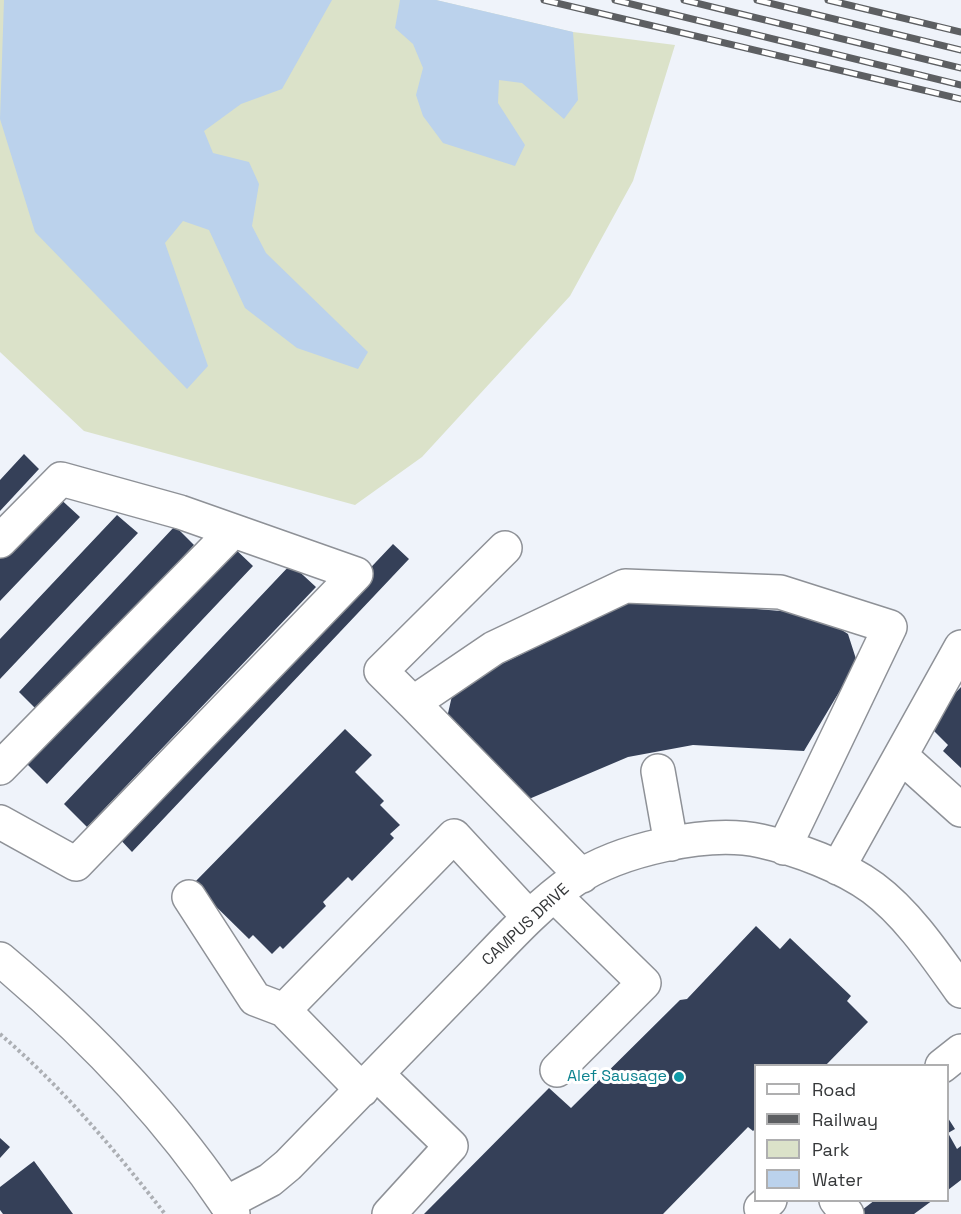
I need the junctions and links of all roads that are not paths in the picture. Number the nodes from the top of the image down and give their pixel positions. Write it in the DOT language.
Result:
graph roads {
  1 [pos="233,531"];
  2 [pos="0,541"];
  3 [pos="505,548"];
  4 [pos="961,647"];
  5 [pos="413,703"];
  6 [pos="901,756"];
  7 [pos="0,768"];
  8 [pos="658,771"];
  9 [pos="961,810"];
  10 [pos="0,822"];
  11 [pos="671,844"];
  12 [pos="784,848"];
  13 [pos="838,868"];
  14 [pos="582,876"];
  15 [pos="555,896"];
  16 [pos="189,897"];
  17 [pos="529,917"];
  18 [pos="0,959"];
  19 [pos="961,991"];
  20 [pos="284,1010"];
  21 [pos="961,1051"];
  22 [pos="943,1064"];
  23 [pos="557,1070"];
  24 [pos="369,1082"];
  25 [pos="838,1202"];
  26 [pos="229,1209"];
  27 [pos="388,1214"];
  28 [pos="847,1214"];
  1 -- 2 [label="street"];
  1 -- 7 [label="street"];
  1 -- 10 [label="street"];
  3 -- 5 [label="street"];
  4 -- 6 [label="street"];
  5 -- 12 [label="street"];
  5 -- 14 [label="street"];
  6 -- 9 [label="street"];
  6 -- 13 [label="street"];
  8 -- 11 [label="street"];
  11 -- 12 [label="street, CAMPUS DRIVE"];
  11 -- 14 [label="street, CAMPUS DRIVE"];
  12 -- 13 [label="street, CAMPUS DRIVE"];
  13 -- 19 [label="street, CAMPUS DRIVE"];
  14 -- 15 [label="street, CAMPUS DRIVE"];
  15 -- 17 [label="street, CAMPUS DRIVE"];
  15 -- 23 [label="street"];
  16 -- 20 [label="street"];
  17 -- 20 [label="street"];
  17 -- 24 [label="street, CAMPUS DRIVE"];
  18 -- 26 [label="street"];
  20 -- 24 [label="street"];
  21 -- 22 [label="street"];
  24 -- 26 [label="street, CAMPUS DRIVE"];
  24 -- 27 [label="street"];
  25 -- 28 [label="street"];
}
